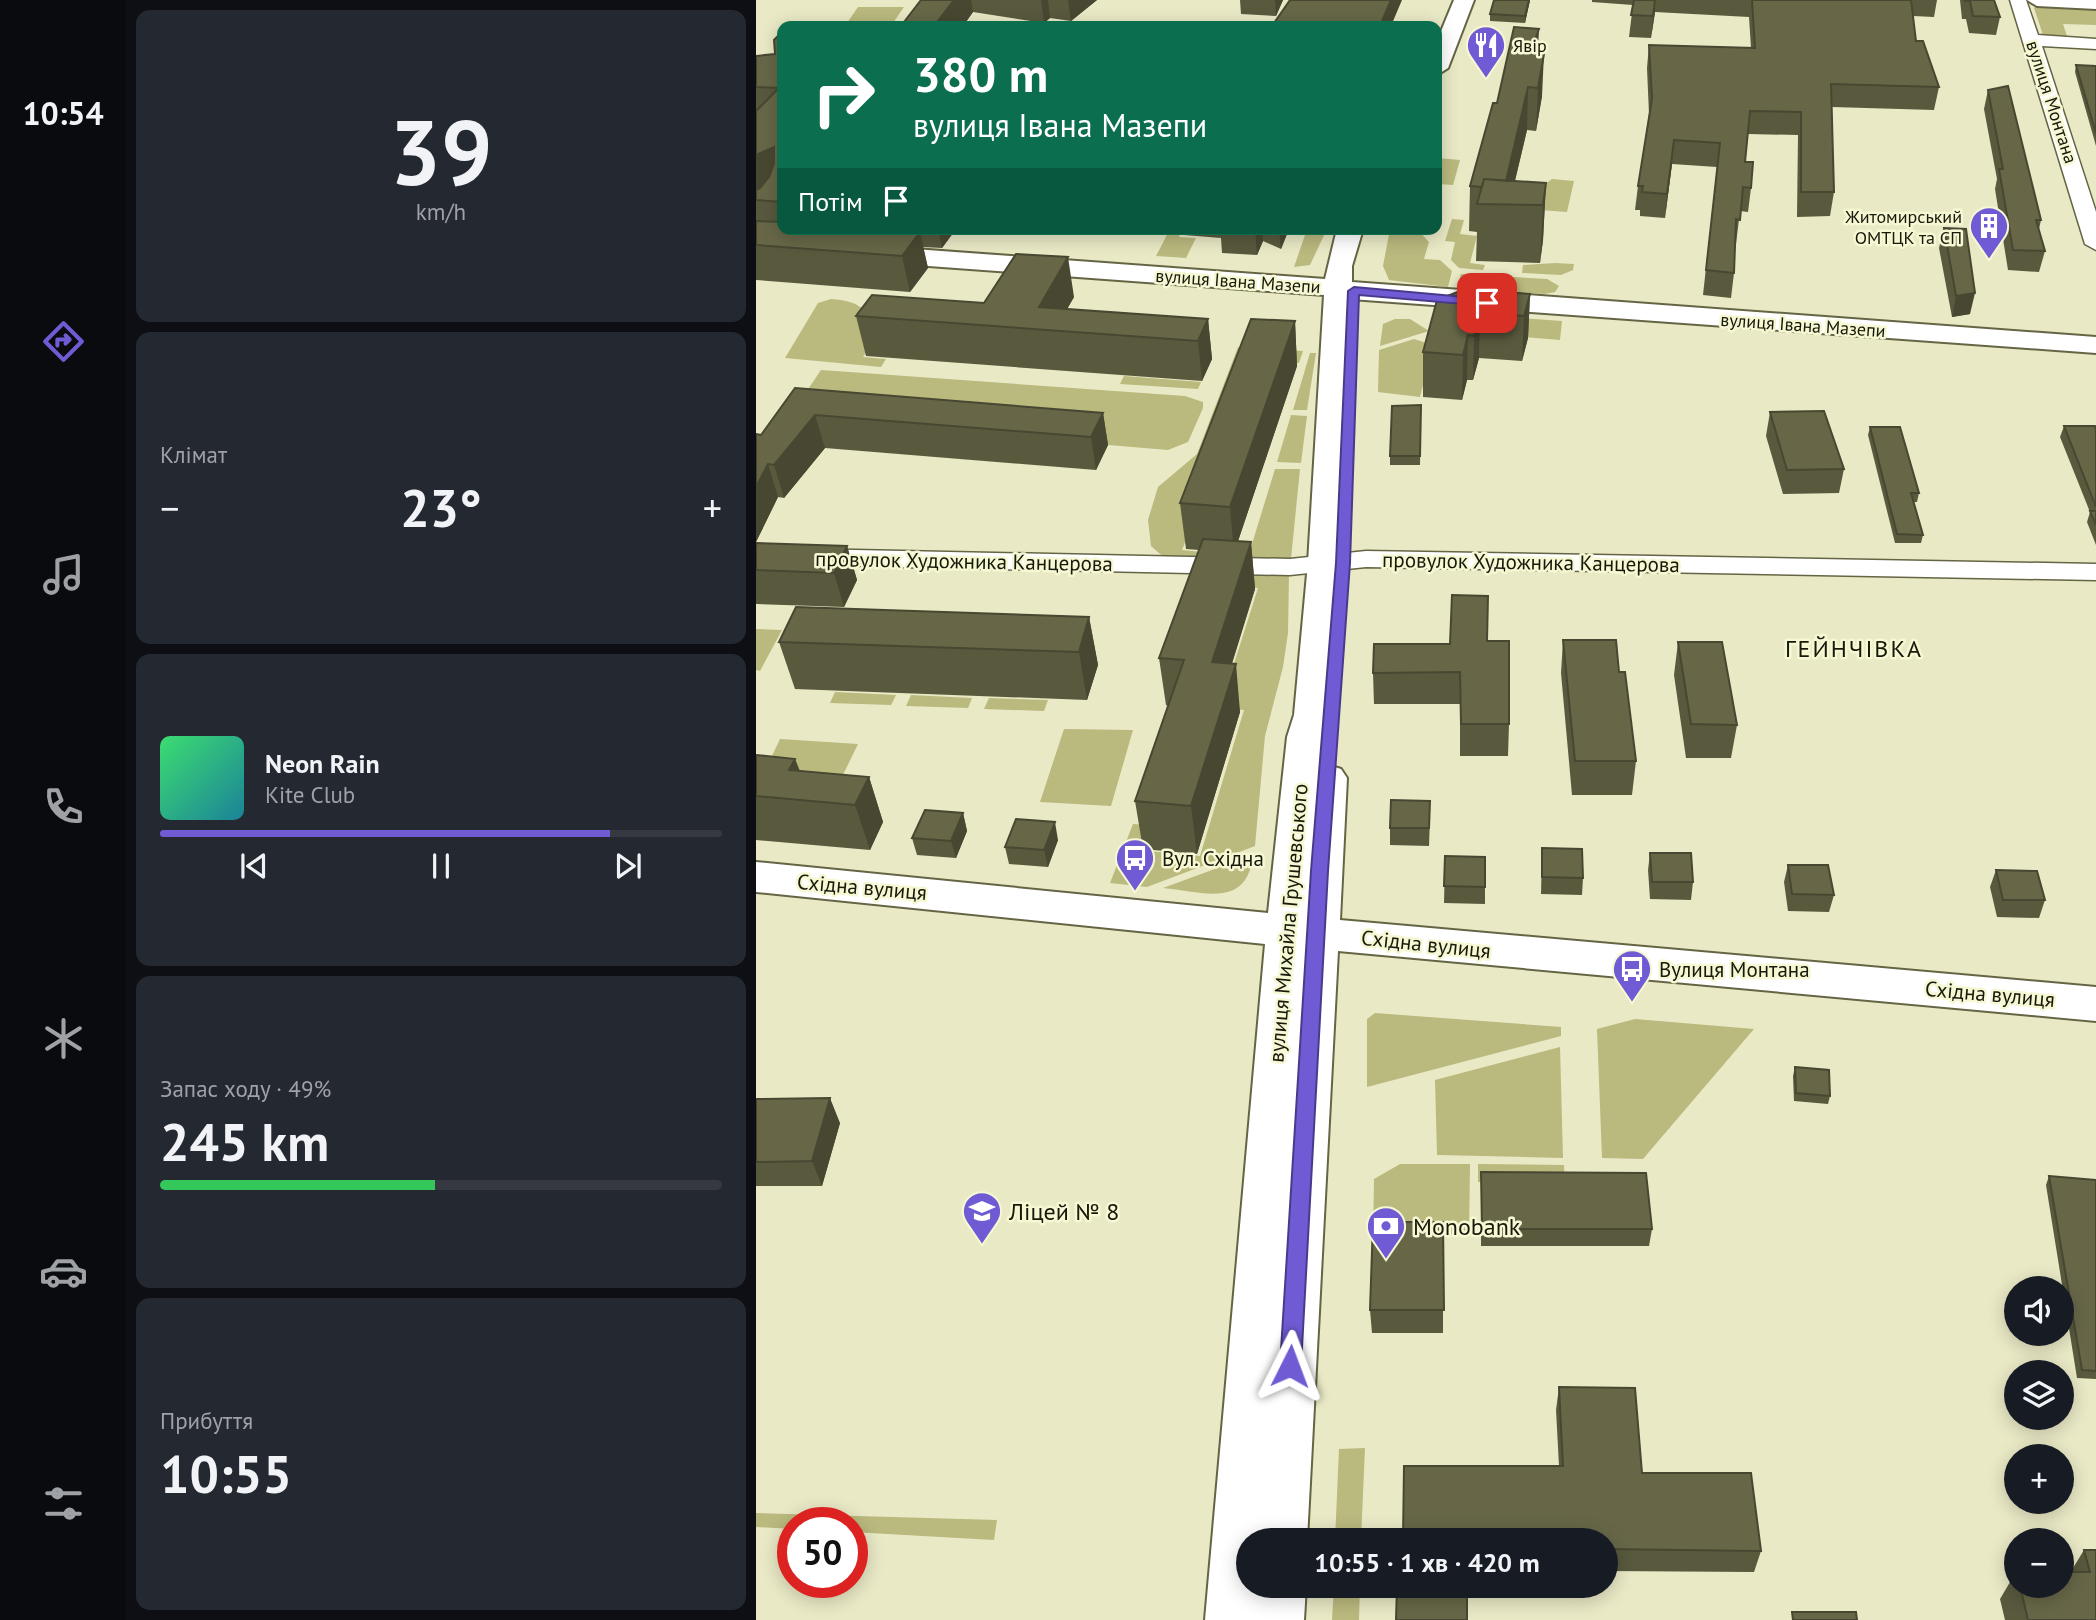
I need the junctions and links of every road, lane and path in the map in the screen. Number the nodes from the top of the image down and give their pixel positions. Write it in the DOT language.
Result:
graph roads {
  1 [pos="1454,0"];
  2 [pos="1464,0"];
  3 [pos="2018,0"];
  4 [pos="2037,0"];
  5 [pos="2096,3"];
  6 [pos="1442,29"];
  7 [pos="2032,40"];
  8 [pos="2096,44"];
  9 [pos="1442,55"];
  10 [pos="2070,157"];
  11 [pos="2096,159"];
  12 [pos="1348,235"];
  13 [pos="1363,235"];
  14 [pos="2096,244"];
  15 [pos="852,252"];
  16 [pos="1346,290"];
  17 [pos="2096,345"];
  18 [pos="756,556"];
  19 [pos="1334,563"];
  20 [pos="2096,572"];
  21 [pos="756,877"];
  22 [pos="756,898"];
  23 [pos="1301,940"];
  24 [pos="2096,1004"];
  25 [pos="2096,1021"];
  26 [pos="1280,1528"];
  27 [pos="1277,1598"];
  28 [pos="1233,1620"];
  29 [pos="1276,1620"];
  1 -- 6 [label="main road"];
  2 -- 9 [label="main road"];
  3 -- 7 [label="street, вулиця Монтана"];
  4 -- 5 [label="main road"];
  7 -- 8 [label="street"];
  7 -- 10 [label="street, вулиця Монтана"];
  10 -- 11 [label="street"];
  10 -- 14 [label="street, вулиця Монтана"];
  12 -- 16 [label="main road, вулиця Михайла Грушевського"];
  13 -- 16 [label="main road, вулиця Михайла Грушевського"];
  15 -- 16 [label="main road, вулиця Івана Мазепи"];
  16 -- 17 [label="main road, вулиця Івана Мазепи"];
  16 -- 19 [label="main road, вулиця Михайла Грушевського"];
  18 -- 19 [label="street, провулок Художника Канцерова"];
  19 -- 20 [label="street, провулок Художника Канцерова"];
  19 -- 23 [label="main road, вулиця Михайла Грушевського"];
  21 -- 23 [label="main road, Східна вулиця"];
  22 -- 23 [label="main road, Східна вулиця"];
  23 -- 24 [label="main road, Східна вулиця"];
  23 -- 25 [label="main road, Східна вулиця"];
  23 -- 26 [label="main road, вулиця Михайла Грушевського"];
  23 -- 28 [label="main road, вулиця Михайла Грушевського"];
  27 -- 29 [label="main road"];
}
